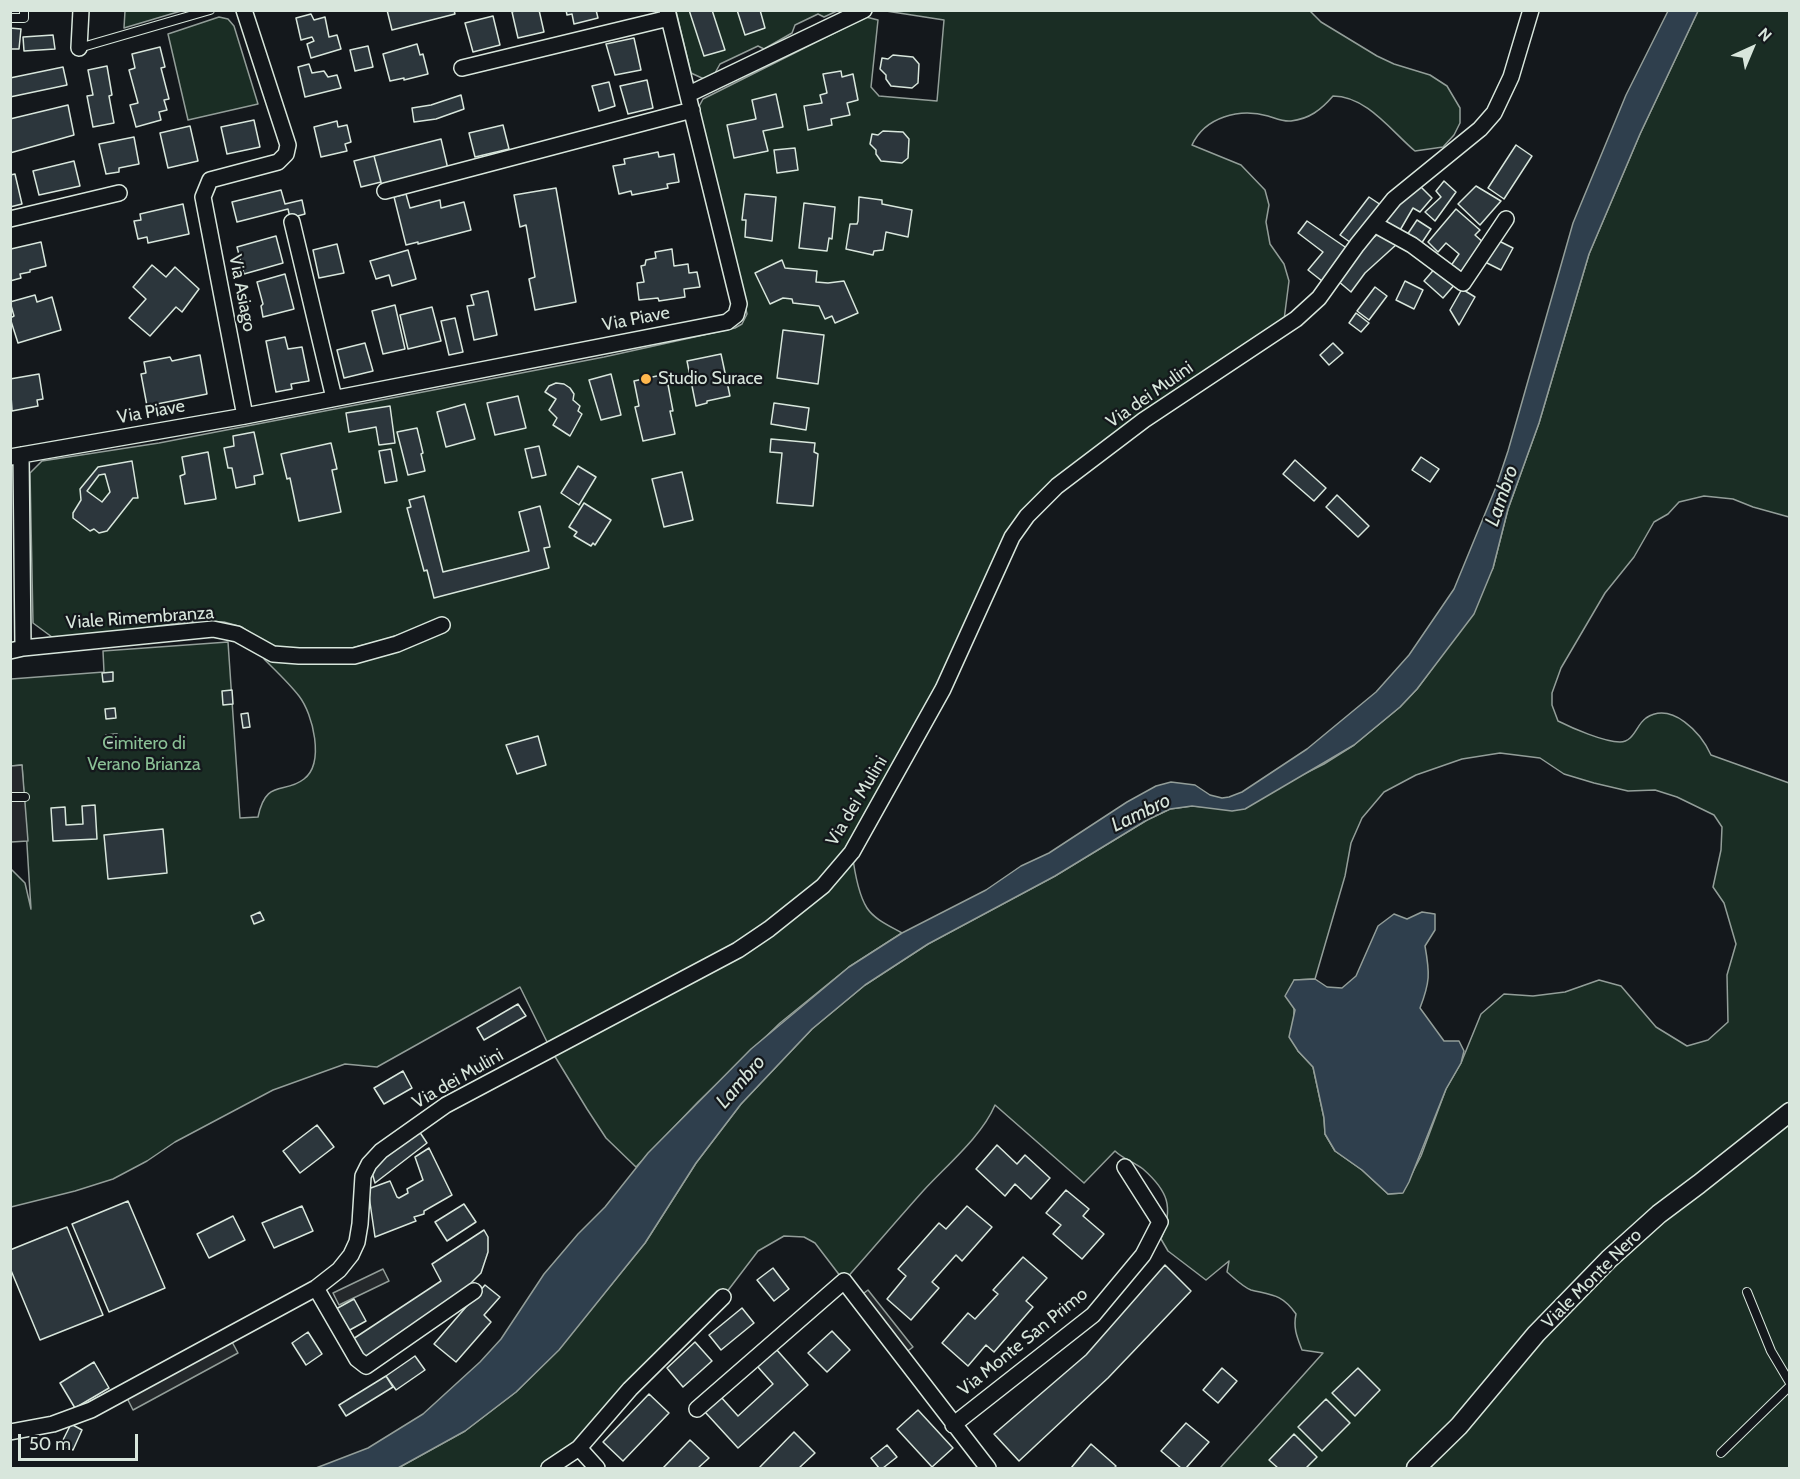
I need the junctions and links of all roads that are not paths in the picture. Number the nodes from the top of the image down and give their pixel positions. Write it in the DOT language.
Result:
graph roads {
  1 [pos="24,10"];
  2 [pos="81,10"];
  3 [pos="210,10"];
  4 [pos="244,10"];
  5 [pos="864,10"];
  6 [pos="1531,10"];
  7 [pos="668,14"];
  8 [pos="10,18"];
  9 [pos="79,48"];
  10 [pos="462,68"];
  11 [pos="689,94"];
  12 [pos="692,110"];
  13 [pos="385,191"];
  14 [pos="119,193"];
  15 [pos="10,219"];
  16 [pos="1506,219"];
  17 [pos="292,222"];
  18 [pos="1374,224"];
  19 [pos="334,398"];
  20 [pos="245,416"];
  21 [pos="16,456"];
  22 [pos="442,625"];
  23 [pos="17,649"];
  24 [pos="10,797"];
  25 [pos="25,797"];
  26 [pos="1790,1112"];
  27 [pos="1125,1167"];
  28 [pos="316,1288"];
  29 [pos="474,1291"];
  30 [pos="1747,1292"];
  31 [pos="723,1297"];
  32 [pos="1790,1384"];
  33 [pos="697,1409"];
  34 [pos="953,1425"];
  35 [pos="10,1432"];
  36 [pos="579,1448"];
  37 [pos="1721,1454"];
  38 [pos="549,1468"];
  39 [pos="597,1468"];
  40 [pos="987,1468"];
  41 [pos="1416,1468"];
  1 -- 8 [label="lane"];
  2 -- 9 [label="street"];
  3 -- 9 [label="lane"];
  4 -- 20 [label="street, Via Asiago"];
  5 -- 11 [label="street"];
  6 -- 18 [label="street, Via dei Mulini"];
  7 -- 10 [label="street, Via Piave"];
  7 -- 11 [label="street, Via Piave"];
  11 -- 12 [label="street, Via Piave"];
  12 -- 13 [label="street"];
  12 -- 19 [label="street, Via Piave"];
  14 -- 15 [label="street"];
  16 -- 18 [label="street"];
  17 -- 19 [label="street"];
  18 -- 28 [label="street, Via dei Mulini"];
  19 -- 20 [label="street, Via Piave"];
  20 -- 21 [label="street, Via Piave"];
  21 -- 23 [label="street"];
  22 -- 23 [label="street, Viale Rimembranza"];
  24 -- 25 [label="lane"];
  26 -- 41 [label="street, Viale Monte Nero"];
  27 -- 34 [label="street, Via Monte San Primo"];
  28 -- 29 [label="street"];
  28 -- 35 [label="street, Via dei Mulini"];
  30 -- 32 [label="lane"];
  31 -- 36 [label="street"];
  32 -- 37 [label="lane"];
  33 -- 34 [label="street"];
  34 -- 40 [label="street"];
  36 -- 38 [label="street"];
  36 -- 39 [label="street"];
}
